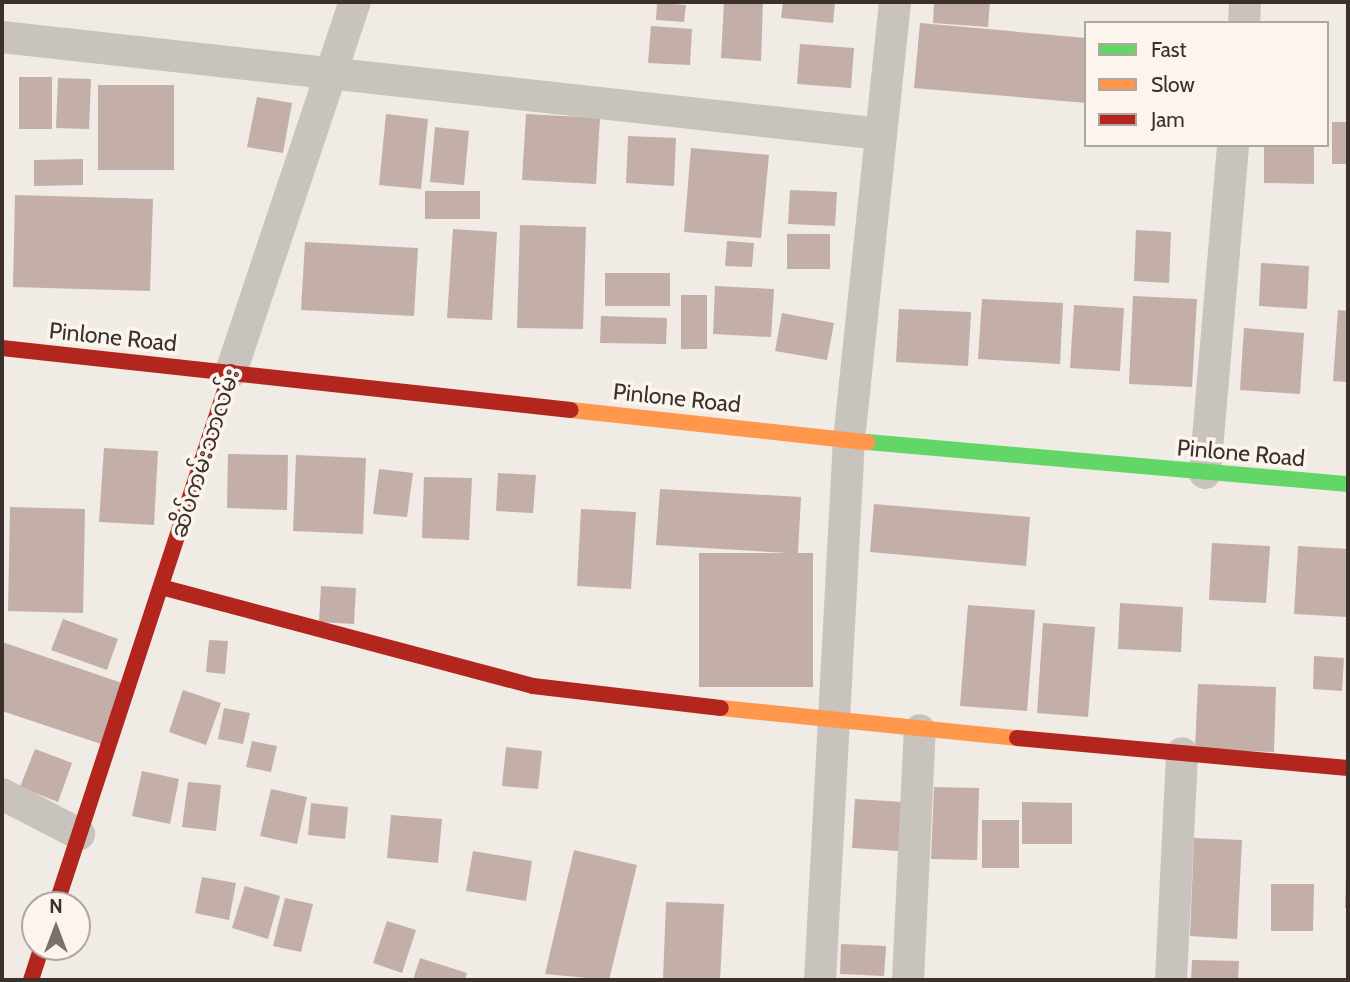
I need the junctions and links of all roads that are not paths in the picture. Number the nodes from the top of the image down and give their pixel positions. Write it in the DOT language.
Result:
graph roads {
  1 [pos="355,2"];
  2 [pos="895,2"];
  3 [pos="1245,2"];
  4 [pos="1244,21"];
  5 [pos="2,37"];
  6 [pos="331,75"];
  7 [pos="881,134"];
  8 [pos="1233,147"];
  9 [pos="2,348"];
  10 [pos="232,372"];
  11 [pos="849,440"];
  12 [pos="1205,473"];
  13 [pos="1348,484"];
  14 [pos="161,587"];
  15 [pos="838,722"];
  16 [pos="920,730"];
  17 [pos="1182,753"];
  18 [pos="1348,768"];
  19 [pos="2,794"];
  20 [pos="79,834"];
  21 [pos="61,891"];
  22 [pos="37,961"];
  23 [pos="31,980"];
  24 [pos="820,980"];
  25 [pos="908,980"];
  26 [pos="1171,980"];
  1 -- 6 [label="street, ဆိပ်ကမ်းသာလမ်း"];
  2 -- 7 [label="street"];
  3 -- 4 [label="street"];
  5 -- 6 [label="street"];
  6 -- 7 [label="street"];
  6 -- 10 [label="street, ဆိပ်ကမ်းသာလမ်း"];
  7 -- 11 [label="street"];
  8 -- 12 [label="street"];
  9 -- 10 [label="street, Pinlone Road"];
  10 -- 11 [label="street, Pinlone Road"];
  10 -- 14 [label="street, ဆိပ်ကမ်းသာလမ်း"];
  11 -- 12 [label="street, Pinlone Road"];
  11 -- 15 [label="street"];
  12 -- 13 [label="street, Pinlone Road"];
  14 -- 15 [label="street"];
  14 -- 20 [label="street, ဆိပ်ကမ်းသာလမ်း"];
  15 -- 16 [label="street"];
  15 -- 24 [label="street"];
  16 -- 17 [label="street"];
  16 -- 25 [label="street"];
  17 -- 18 [label="street"];
  17 -- 26 [label="street"];
  19 -- 20 [label="street"];
  20 -- 21 [label="street, ဆိပ်ကမ်းသာလမ်း"];
  22 -- 23 [label="street"];
}
